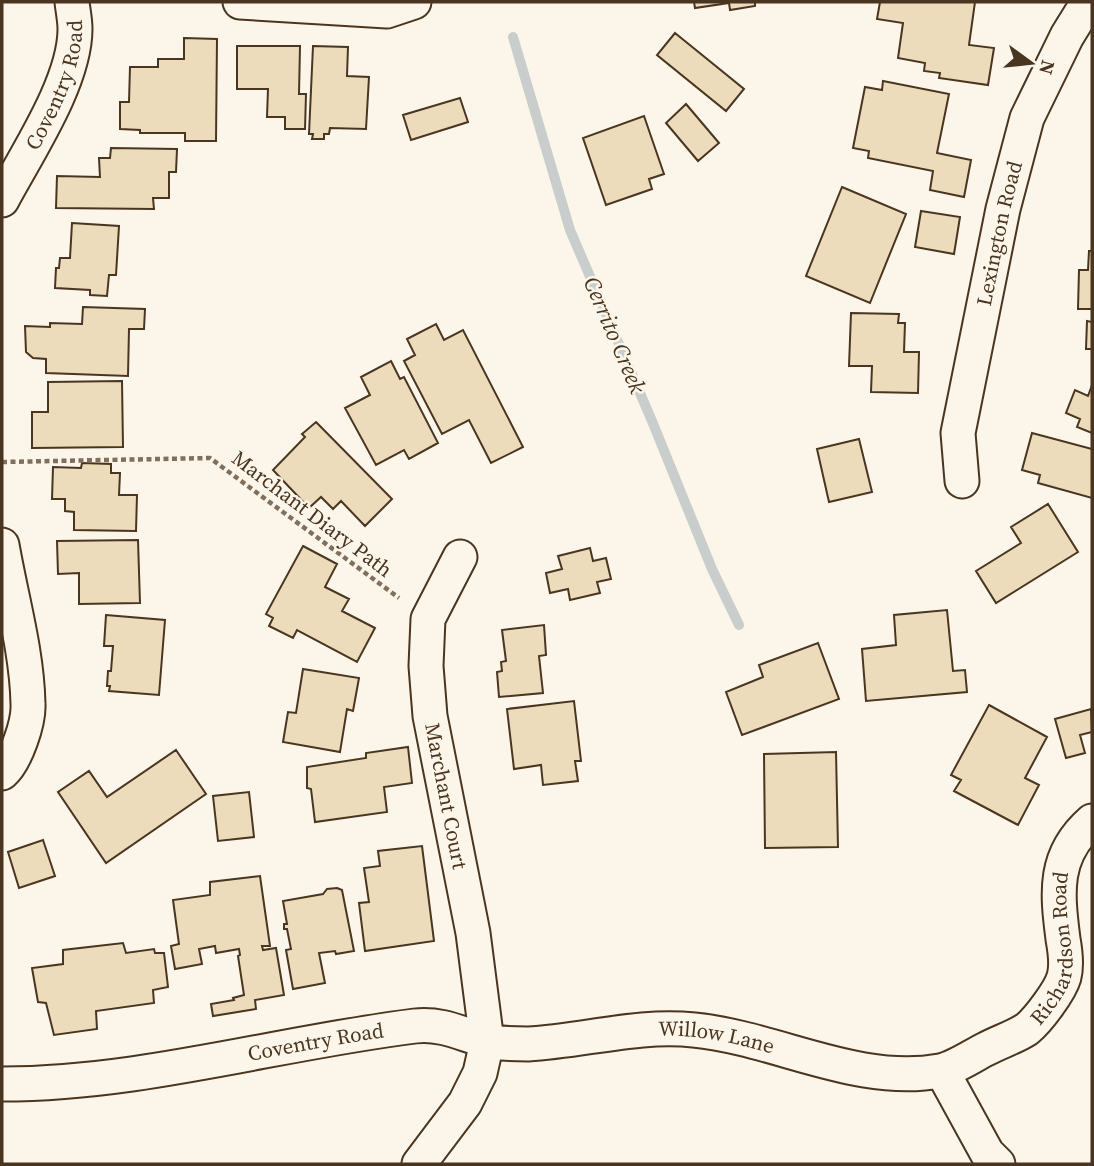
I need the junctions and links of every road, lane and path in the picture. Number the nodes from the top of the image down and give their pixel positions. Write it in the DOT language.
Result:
graph roads {
  1 [pos="72,2"];
  2 [pos="240,2"];
  3 [pos="414,2"];
  4 [pos="1087,2"];
  5 [pos="2,200"];
  6 [pos="2,462"];
  7 [pos="962,481"];
  8 [pos="2,545"];
  9 [pos="460,557"];
  10 [pos="428,619"];
  11 [pos="2,773"];
  12 [pos="1092,821"];
  13 [pos="487,1042"];
  14 [pos="942,1071"];
  15 [pos="2,1084"];
  16 [pos="419,1164"];
  17 [pos="998,1164"];
  1 -- 5 [label="street, Coventry Road"];
  2 -- 3 [label="street"];
  4 -- 7 [label="street, Lexington Road"];
  6 -- 10 [label="path, Marchant Diary Path"];
  8 -- 11 [label="street"];
  9 -- 10 [label="street, Marchant Court"];
  10 -- 13 [label="street, Marchant Court"];
  12 -- 14 [label="street, Richardson Road"];
  13 -- 14 [label="street, Willow Lane"];
  13 -- 15 [label="street, Coventry Road"];
  13 -- 16 [label="street"];
  14 -- 17 [label="street"];
}
